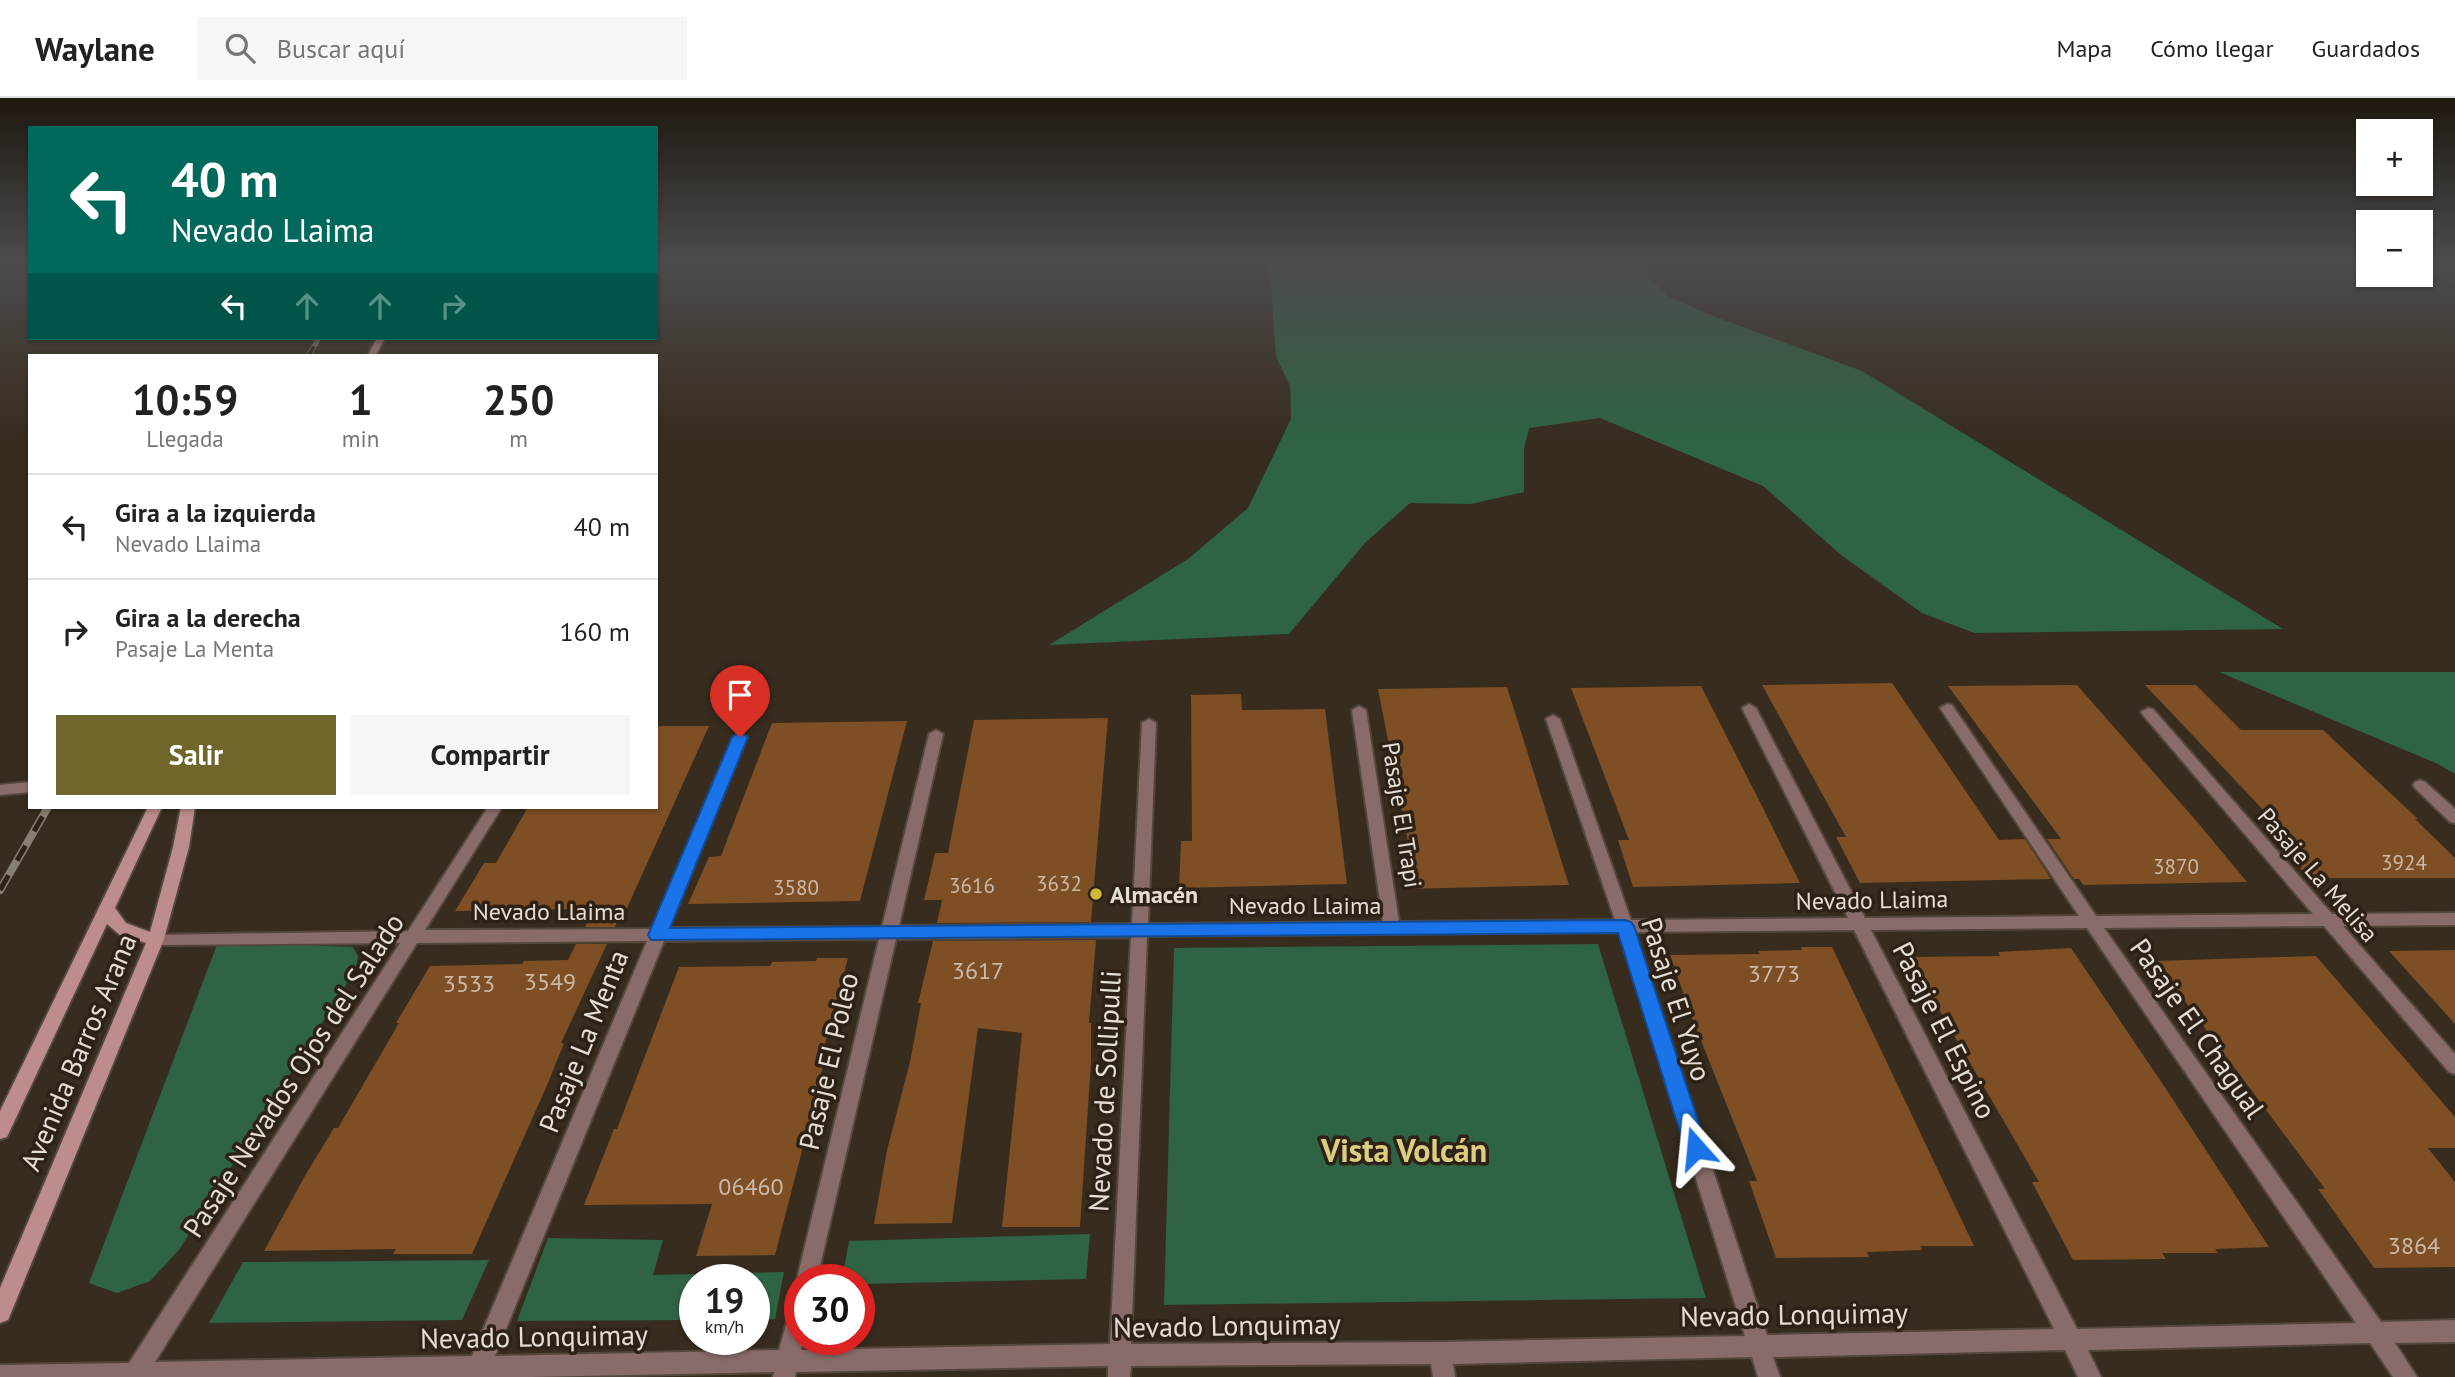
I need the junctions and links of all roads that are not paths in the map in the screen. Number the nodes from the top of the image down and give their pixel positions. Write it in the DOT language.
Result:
graph roads {
  1 [pos="1749,708"];
  2 [pos="1947,708"];
  3 [pos="1359,710"];
  4 [pos="2147,712"];
  5 [pos="1553,719"];
  6 [pos="1149,723"];
  7 [pos="936,734"];
  8 [pos="740,737"];
  9 [pos="2420,785"];
  10 [pos="28,787"];
  11 [pos="0,790"];
  12 [pos="154,809"];
  13 [pos="188,809"];
  14 [pos="494,809"];
  15 [pos="2455,818"];
  16 [pos="107,908"];
  17 [pos="2455,919"];
  18 [pos="2326,920"];
  19 [pos="2091,922"];
  20 [pos="1860,925"];
  21 [pos="1625,926"];
  22 [pos="1392,928"];
  23 [pos="1139,930"];
  24 [pos="889,933"];
  25 [pos="657,935"];
  26 [pos="414,937"];
  27 [pos="156,939"];
  28 [pos="2455,1067"];
  29 [pos="0,1131"];
  30 [pos="811,1264"];
  31 [pos="0,1313"];
  32 [pos="2455,1331"];
  33 [pos="2374,1333"];
  34 [pos="2070,1338"];
  35 [pos="1758,1344"];
  36 [pos="1441,1353"];
  37 [pos="1120,1366"];
  38 [pos="480,1367"];
  39 [pos="786,1369"];
  40 [pos="135,1373"];
  41 [pos="0,1376"];
  42 [pos="1444,1377"];
  43 [pos="1769,1377"];
  44 [pos="2090,1377"];
  45 [pos="2406,1377"];
  1 -- 20 [label="street, Pasaje El Espino"];
  2 -- 19 [label="street, Pasaje El Chagual"];
  3 -- 22 [label="street, Pasaje El Trapi"];
  4 -- 18 [label="street, Pasaje La Melisa"];
  5 -- 21 [label="street, Pasaje El Yuyo"];
  6 -- 23 [label="street, Nevado de Sollipulli"];
  7 -- 24 [label="street, Pasaje El Poleo"];
  8 -- 25 [label="street, Pasaje La Menta"];
  9 -- 15 [label="street"];
  10 -- 11 [label="street"];
  12 -- 16 [label="main road, Avenida Barros Arana"];
  13 -- 27 [label="main road, Avenida Barros Arana"];
  14 -- 26 [label="street, Pasaje Nevados Ojos del Salado"];
  16 -- 27 [label="main road"];
  16 -- 29 [label="main road, Avenida Barros Arana"];
  17 -- 18 [label="street, Nevado Llaima"];
  18 -- 19 [label="street, Nevado Llaima"];
  18 -- 28 [label="street, Pasaje La Melisa"];
  19 -- 20 [label="street, Nevado Llaima"];
  19 -- 33 [label="street, Pasaje El Chagual"];
  20 -- 21 [label="street, Nevado Llaima"];
  20 -- 34 [label="street, Pasaje El Espino"];
  21 -- 22 [label="street, Nevado Llaima"];
  21 -- 35 [label="street, Pasaje El Yuyo"];
  22 -- 23 [label="street, Nevado Llaima"];
  23 -- 24 [label="street, Nevado Llaima"];
  23 -- 37 [label="street, Nevado de Sollipulli"];
  24 -- 25 [label="street, Nevado Llaima"];
  24 -- 30 [label="street, Pasaje El Poleo"];
  25 -- 26 [label="street, Nevado Llaima"];
  25 -- 38 [label="street, Pasaje La Menta"];
  26 -- 27 [label="street, Nevado Llaima"];
  26 -- 40 [label="street, Pasaje Nevados Ojos del Salado"];
  27 -- 31 [label="main road, Avenida Barros Arana"];
  32 -- 33 [label="street, Nevado Lonquimay"];
  33 -- 34 [label="street, Nevado Lonquimay"];
  33 -- 45 [label="street, Pasaje El Chagual"];
  34 -- 35 [label="street, Nevado Lonquimay"];
  34 -- 44 [label="street, Pasaje El Espino"];
  35 -- 36 [label="street, Nevado Lonquimay"];
  35 -- 43 [label="street, Pasaje El Yuyo"];
  36 -- 37 [label="street, Nevado Lonquimay"];
  36 -- 42 [label="street"];
  37 -- 39 [label="street, Nevado Lonquimay"];
  38 -- 39 [label="street, Nevado Lonquimay"];
  38 -- 40 [label="street, Nevado Lonquimay"];
  40 -- 41 [label="street, Nevado Lonquimay"];
}
